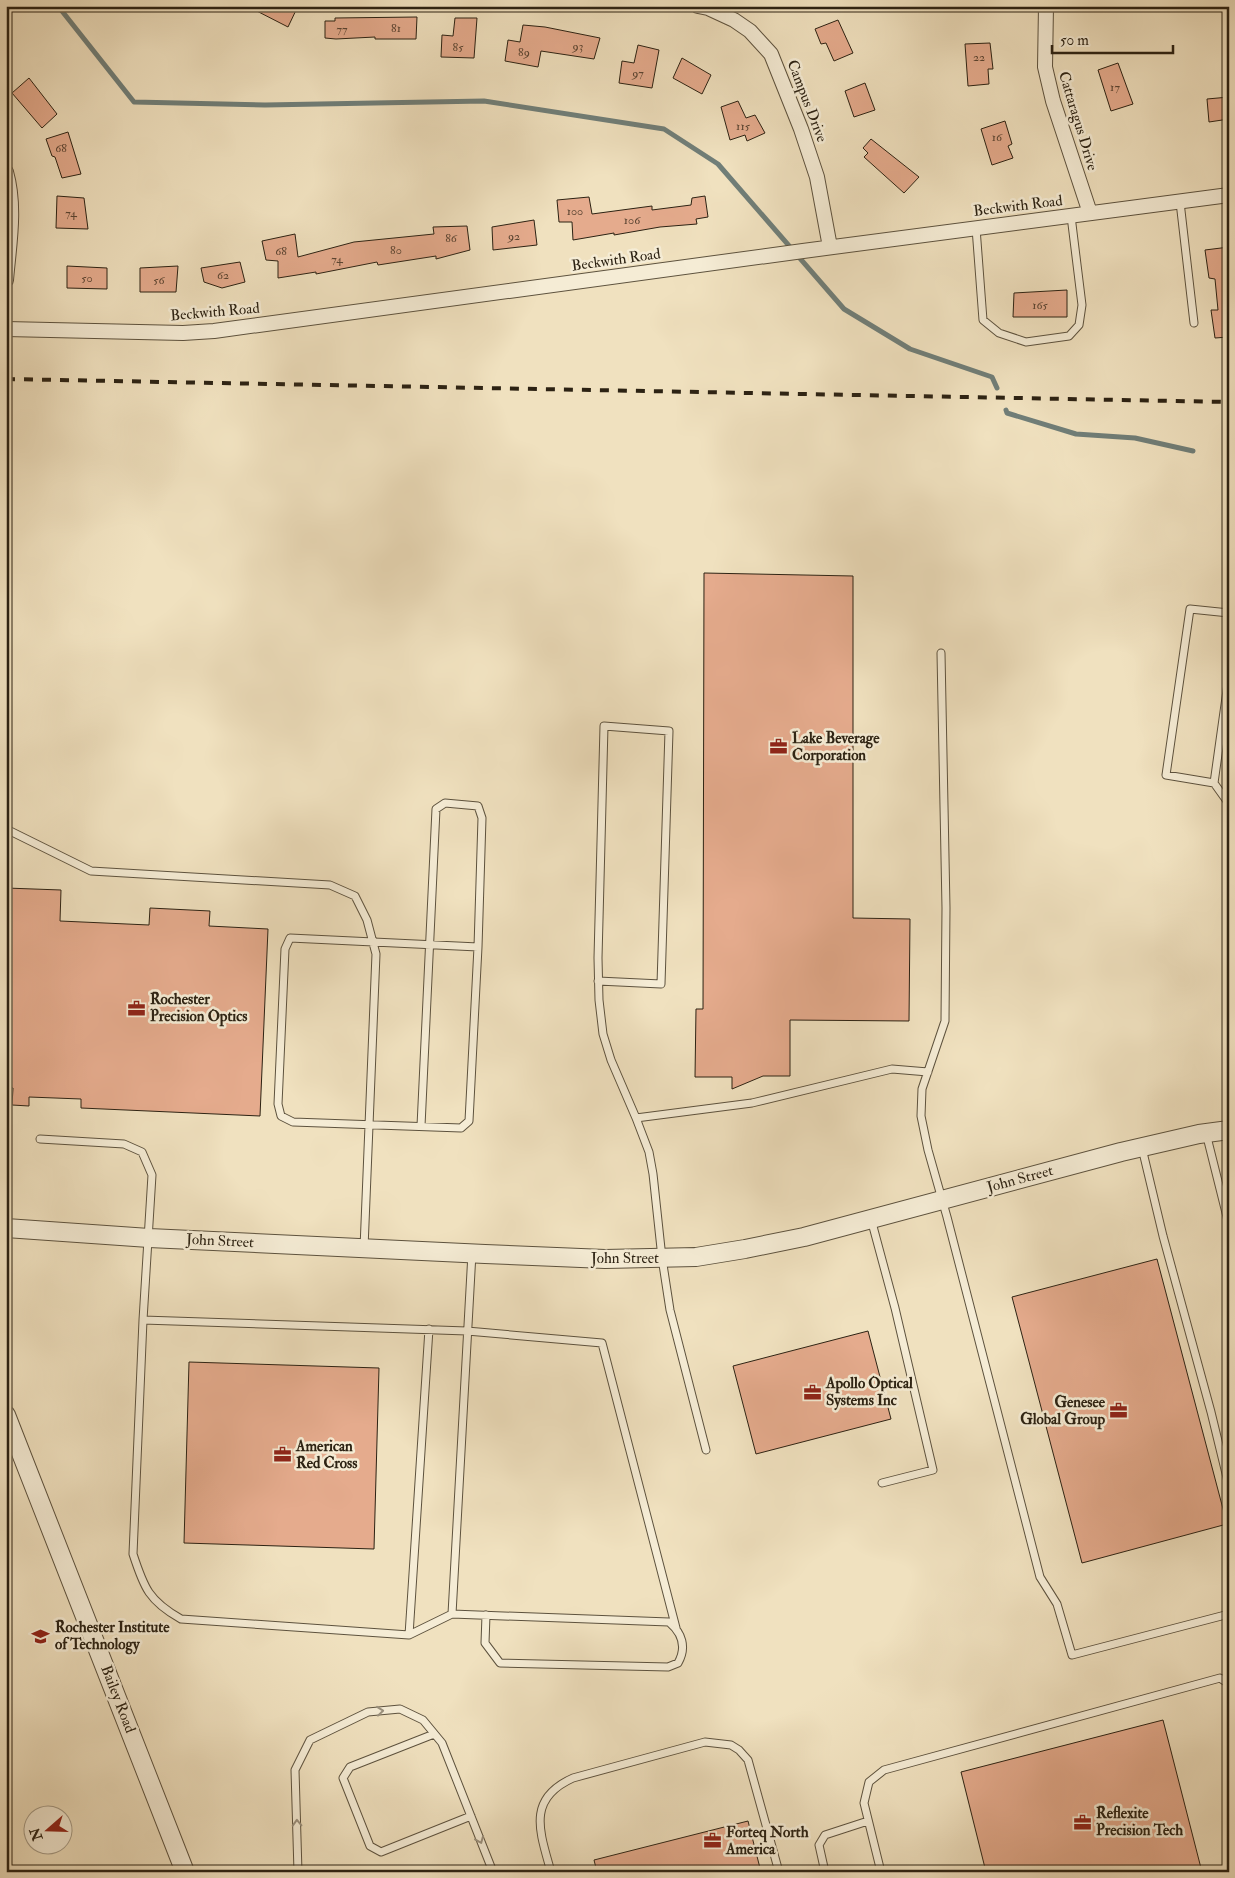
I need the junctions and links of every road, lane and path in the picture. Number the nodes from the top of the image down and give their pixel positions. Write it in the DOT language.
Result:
graph roads {
  1 [pos="698,6"];
  2 [pos="1046,6"];
  3 [pos="6,172"];
  4 [pos="1229,195"];
  5 [pos="1180,202"];
  6 [pos="1090,213"];
  7 [pos="1070,216"];
  8 [pos="976,228"];
  9 [pos="830,247"];
  10 [pos="6,280"];
  11 [pos="1194,323"];
  12 [pos="6,329"];
  13 [pos="1229,613"];
  14 [pos="941,653"];
  15 [pos="1229,676"];
  16 [pos="1214,783"];
  17 [pos="1229,804"];
  18 [pos="6,829"];
  19 [pos="372,941"];
  20 [pos="430,945"];
  21 [pos="478,947"];
  22 [pos="598,981"];
  23 [pos="928,1072"];
  24 [pos="636,1118"];
  25 [pos="368,1125"];
  26 [pos="421,1126"];
  27 [pos="1229,1130"];
  28 [pos="1206,1133"];
  29 [pos="40,1139"];
  30 [pos="1142,1148"];
  31 [pos="942,1200"];
  32 [pos="871,1218"];
  33 [pos="1229,1225"];
  34 [pos="6,1228"];
  35 [pos="149,1238"];
  36 [pos="364,1248"];
  37 [pos="472,1253"];
  38 [pos="662,1258"];
  39 [pos="143,1320"];
  40 [pos="428,1329"];
  41 [pos="468,1331"];
  42 [pos="6,1415"];
  43 [pos="706,1450"];
  44 [pos="882,1483"];
  45 [pos="1229,1486"];
  46 [pos="452,1614"];
  47 [pos="1229,1614"];
  48 [pos="486,1615"];
  49 [pos="676,1628"];
  50 [pos="409,1636"];
  51 [pos="1229,1684"];
  52 [pos="434,1734"];
  53 [pos="471,1816"];
  54 [pos="868,1821"];
  55 [pos="185,1872"];
  56 [pos="298,1872"];
  57 [pos="493,1872"];
  58 [pos="551,1872"];
  59 [pos="779,1872"];
  60 [pos="825,1872"];
  61 [pos="881,1872"];
  1 -- 9 [label="street, Campus Drive"];
  2 -- 6 [label="street, Cattaragus Drive"];
  3 -- 10 [label="street"];
  4 -- 5 [label="street, Beckwith Road"];
  5 -- 6 [label="street, Beckwith Road"];
  5 -- 11 [label="lane"];
  6 -- 7 [label="street, Beckwith Road"];
  7 -- 8 [label="street, Beckwith Road"];
  7 -- 8 [label="lane"];
  8 -- 9 [label="street, Beckwith Road"];
  9 -- 12 [label="street, Beckwith Road"];
  13 -- 16 [label="lane"];
  14 -- 23 [label="lane"];
  15 -- 16 [label="lane"];
  16 -- 17 [label="lane"];
  18 -- 19 [label="lane"];
  19 -- 20 [label="lane"];
  19 -- 25 [label="lane"];
  19 -- 25 [label="lane"];
  20 -- 21 [label="lane"];
  20 -- 21 [label="lane"];
  20 -- 26 [label="lane"];
  21 -- 26 [label="lane"];
  22 -- 22 [label="lane"];
  22 -- 24 [label="lane"];
  23 -- 24 [label="lane"];
  23 -- 31 [label="lane"];
  24 -- 38 [label="lane"];
  25 -- 26 [label="lane"];
  25 -- 36 [label="lane"];
  27 -- 28 [label="street, John Street"];
  28 -- 30 [label="street, John Street"];
  28 -- 33 [label="lane"];
  29 -- 35 [label="lane"];
  30 -- 31 [label="street, John Street"];
  30 -- 45 [label="lane"];
  31 -- 32 [label="street, John Street"];
  31 -- 47 [label="lane"];
  32 -- 38 [label="street, John Street"];
  32 -- 44 [label="lane"];
  34 -- 35 [label="street, John Street"];
  35 -- 36 [label="street, John Street"];
  35 -- 39 [label="lane"];
  36 -- 37 [label="street, John Street"];
  37 -- 38 [label="street, John Street"];
  37 -- 41 [label="lane"];
  38 -- 43 [label="lane"];
  39 -- 40 [label="lane"];
  39 -- 50 [label="lane"];
  40 -- 41 [label="lane"];
  40 -- 50 [label="lane"];
  41 -- 46 [label="lane"];
  41 -- 49 [label="lane"];
  42 -- 55 [label="street, Bailey Road"];
  46 -- 48 [label="lane"];
  46 -- 50 [label="lane"];
  48 -- 49 [label="lane"];
  48 -- 49 [label="lane"];
  51 -- 54 [label="lane"];
  52 -- 53 [label="lane"];
  52 -- 53 [label="lane"];
  56 -- 52 [label="lane, one-way"];
  53 -- 57 [label="lane, one-way"];
  54 -- 60 [label="lane"];
  54 -- 61 [label="lane"];
  58 -- 59 [label="lane"];
}
